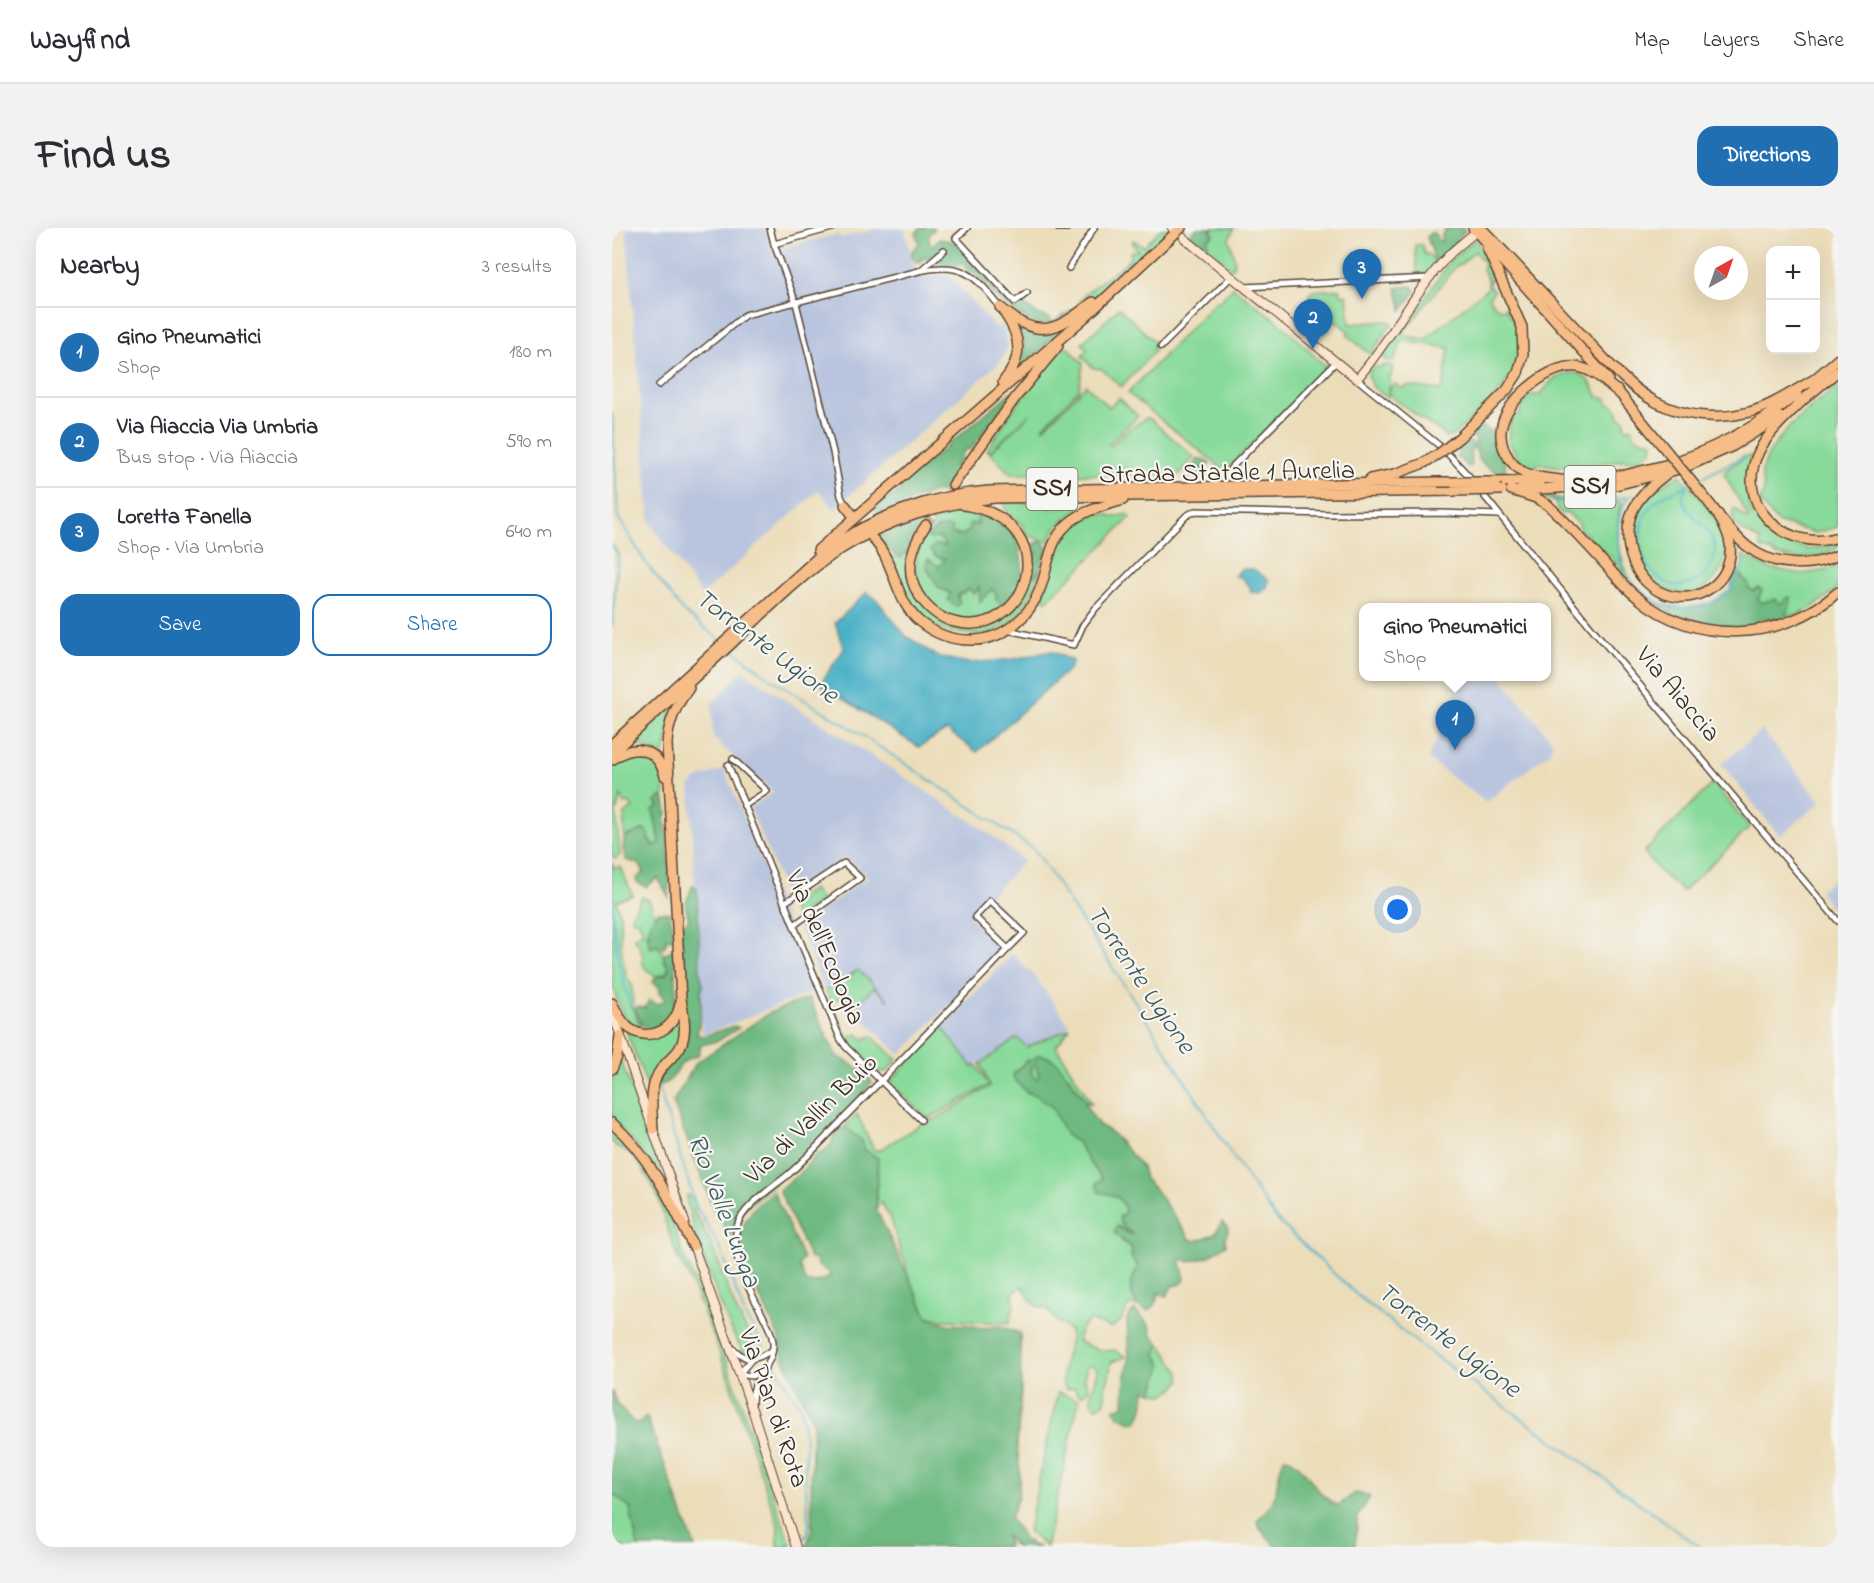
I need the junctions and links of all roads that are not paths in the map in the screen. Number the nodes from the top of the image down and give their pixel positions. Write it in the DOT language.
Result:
graph roads {
  1 [pos="770,228"];
  2 [pos="832,228"];
  3 [pos="967,228"];
  4 [pos="1058,228"];
  5 [pos="1067,228"];
  6 [pos="1094,228"];
  7 [pos="1481,228"];
  8 [pos="1473,230"];
  9 [pos="1183,233"];
  10 [pos="774,244"];
  11 [pos="944,250"];
  12 [pos="1069,268"];
  13 [pos="919,271"];
  14 [pos="1231,278"];
  15 [pos="1430,278"];
  16 [pos="1122,282"];
  17 [pos="1243,287"];
  18 [pos="1027,293"];
  19 [pos="796,303"];
  20 [pos="1000,307"];
  21 [pos="1084,318"];
  22 [pos="1161,347"];
  23 [pos="1838,359"];
  24 [pos="1336,362"];
  25 [pos="1838,371"];
  26 [pos="1357,379"];
  27 [pos="1815,379"];
  28 [pos="659,385"];
  29 [pos="1619,393"];
  30 [pos="1802,401"];
  31 [pos="980,408"];
  32 [pos="1441,447"];
  33 [pos="1447,453"];
  34 [pos="1231,468"];
  35 [pos="1671,469"];
  36 [pos="1469,476"];
  37 [pos="1569,481"];
  38 [pos="1341,484"];
  39 [pos="953,485"];
  40 [pos="1507,490"];
  41 [pos="1134,496"];
  42 [pos="1485,497"];
  43 [pos="956,503"];
  44 [pos="845,505"];
  45 [pos="852,514"];
  46 [pos="1718,514"];
  47 [pos="1498,515"];
  48 [pos="926,525"];
  49 [pos="1838,537"];
  50 [pos="873,539"];
  51 [pos="1838,555"];
  52 [pos="788,582"];
  53 [pos="1838,592"];
  54 [pos="748,624"];
  55 [pos="1008,630"];
  56 [pos="711,658"];
  57 [pos="701,671"];
  58 [pos="612,744"];
  59 [pos="612,753"];
  60 [pos="733,759"];
  61 [pos="612,760"];
  62 [pos="728,765"];
  63 [pos="669,793"];
  64 [pos="744,806"];
  65 [pos="784,903"];
  66 [pos="1838,921"];
  67 [pos="794,925"];
  68 [pos="1008,949"];
  69 [pos="681,999"];
  70 [pos="612,1004"];
  71 [pos="612,1011"];
  72 [pos="620,1035"];
  73 [pos="612,1069"];
  74 [pos="880,1081"];
  75 [pos="921,1120"];
  76 [pos="612,1123"];
  77 [pos="653,1129"];
  78 [pos="693,1246"];
  79 [pos="729,1346"];
  80 [pos="772,1350"];
  81 [pos="751,1360"];
  82 [pos="761,1373"];
  83 [pos="739,1374"];
  84 [pos="753,1412"];
  85 [pos="796,1547"];
  1 -- 10 [label="street"];
  2 -- 10 [label="street"];
  3 -- 18 [label="street"];
  4 -- 5 [label="street"];
  6 -- 12 [label="street"];
  7 -- 27 [label="highway"];
  8 -- 15 [label="main road"];
  8 -- 29 [label="highway"];
  8 -- 38 [label="highway, bridge"];
  9 -- 14 [label="main road"];
  9 -- 16 [label="highway"];
  10 -- 19 [label="street"];
  11 -- 13 [label="street"];
  13 -- 19 [label="street"];
  13 -- 20 [label="street"];
  14 -- 17 [label="main road"];
  14 -- 22 [label="street"];
  15 -- 17 [label="street"];
  15 -- 26 [label="main road"];
  16 -- 20 [label="highway"];
  16 -- 21 [label="highway"];
  17 -- 24 [label="main road"];
  19 -- 28 [label="street"];
  19 -- 44 [label="street"];
  20 -- 31 [label="highway"];
  21 -- 31 [label="highway"];
  21 -- 39 [label="highway"];
  23 -- 27 [label="highway"];
  24 -- 26 [label="main road"];
  24 -- 34 [label="street"];
  25 -- 30 [label="highway"];
  26 -- 32 [label="street"];
  27 -- 30 [label="highway"];
  29 -- 37 [label="highway"];
  29 -- 46 [label="highway, bridge"];
  30 -- 49 [label="highway"];
  31 -- 52 [label="highway"];
  33 -- 36 [label="street"];
  35 -- 37 [label="highway, Strada Statale 1 Aurelia / SS1"];
  35 -- 40 [label="highway, Strada Statale 1 Aurelia / SS1"];
  35 -- 46 [label="highway"];
  37 -- 38 [label="highway, Strada Statale 1 Aurelia / SS1, bridge"];
  38 -- 52 [label="highway, Strada Statale 1 Aurelia / SS1"];
  40 -- 41 [label="highway, Strada Statale 1 Aurelia / SS1, bridge"];
  40 -- 53 [label="highway"];
  41 -- 43 [label="highway, Strada Statale 1 Aurelia / SS1"];
  41 -- 55 [label="highway"];
  42 -- 47 [label="street, Via Aiaccia"];
  43 -- 48 [label="highway"];
  43 -- 54 [label="highway, Strada Statale 1 Aurelia / SS1"];
  44 -- 45 [label="highway"];
  46 -- 51 [label="highway"];
  47 -- 55 [label="street"];
  47 -- 66 [label="street, Via Aiaccia"];
  50 -- 55 [label="highway"];
  52 -- 54 [label="highway, Strada Statale 1 Aurelia / SS1"];
  54 -- 56 [label="highway, Strada Statale 1 Aurelia / SS1"];
  56 -- 57 [label="highway, Strada Statale 1 Aurelia / SS1"];
  56 -- 58 [label="highway, Strada Statale 1 Aurelia / SS1"];
  57 -- 59 [label="highway, Strada Statale 1 Aurelia / SS1"];
  57 -- 63 [label="highway"];
  60 -- 64 [label="street"];
  61 -- 63 [label="highway"];
  62 -- 64 [label="street, Via dell'Ecologia"];
  63 -- 69 [label="highway"];
  64 -- 65 [label="street, Via dell'Ecologia"];
  65 -- 67 [label="street, Via dell'Ecologia"];
  65 -- 67 [label="street"];
  67 -- 74 [label="street, Via dell'Ecologia"];
  68 -- 68 [label="street, Via di Vallin Buio"];
  68 -- 74 [label="street, Via di Vallin Buio"];
  69 -- 70 [label="highway"];
  69 -- 77 [label="highway"];
  71 -- 72 [label="main road, Via Pian di Rota"];
  72 -- 73 [label="highway"];
  72 -- 77 [label="main road, Via Pian di Rota"];
  74 -- 75 [label="street, Via dell'Ecologia"];
  74 -- 80 [label="street, Via di Vallin Buio"];
  76 -- 78 [label="highway"];
  77 -- 78 [label="main road, Via Pian di Rota"];
  78 -- 79 [label="main road, Via Pian di Rota"];
  79 -- 81 [label="street"];
  79 -- 83 [label="main road, Via Pian di Rota"];
  80 -- 81 [label="street"];
  80 -- 82 [label="street"];
  81 -- 83 [label="street"];
  82 -- 83 [label="street"];
  82 -- 84 [label="street"];
  83 -- 84 [label="main road, Via Pian di Rota"];
  84 -- 85 [label="main road, Via Pian di Rota"];
}
